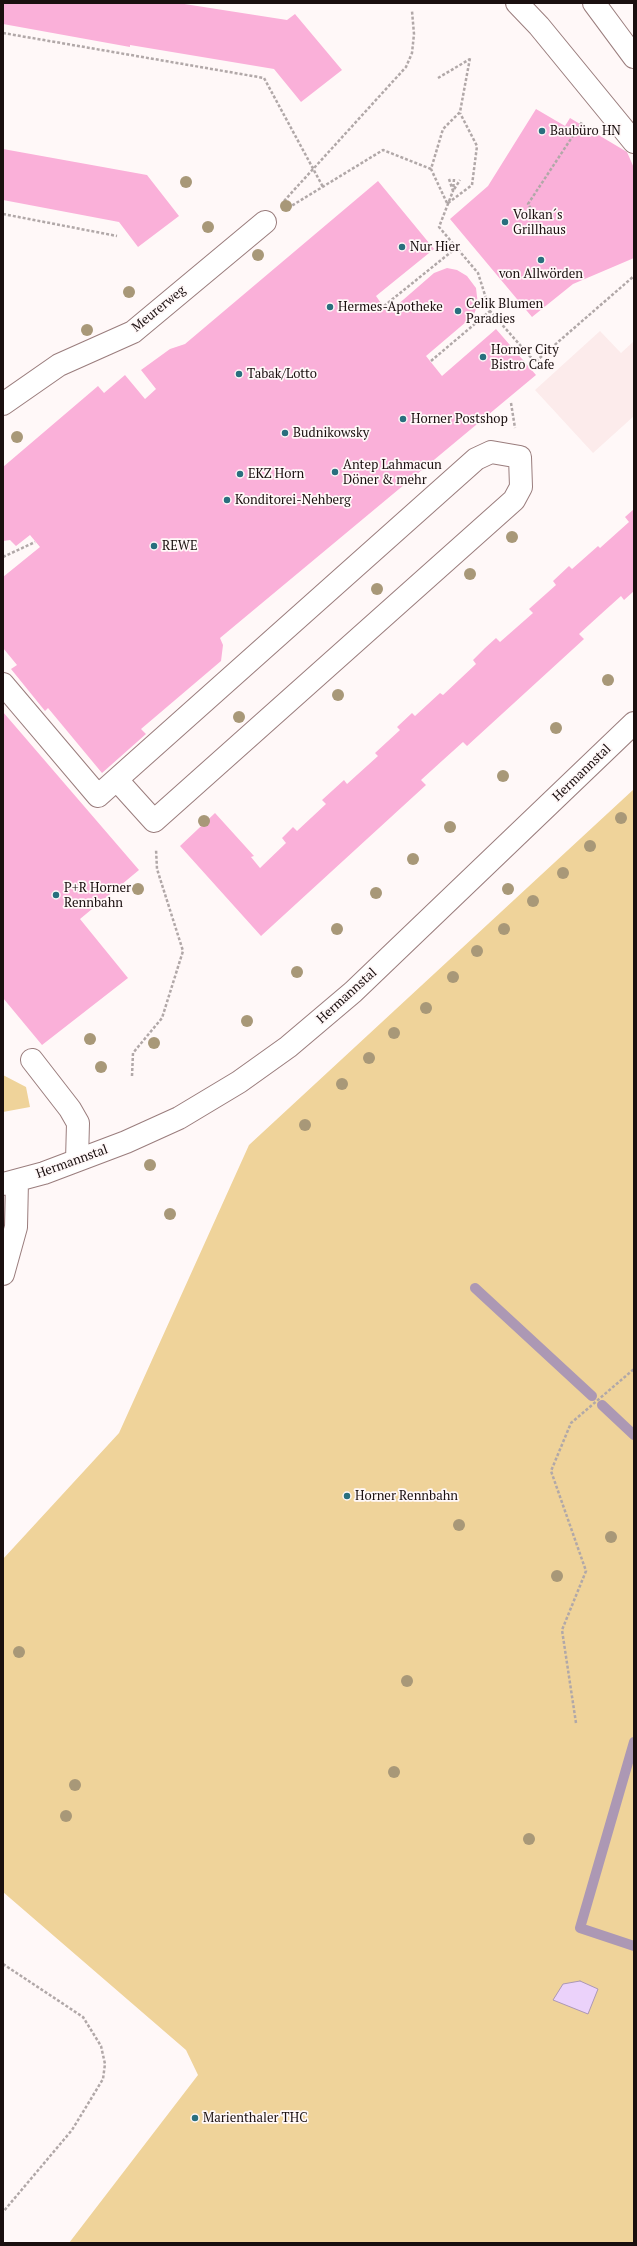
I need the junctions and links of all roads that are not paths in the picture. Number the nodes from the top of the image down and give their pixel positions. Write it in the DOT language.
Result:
graph roads {
  1 [pos="594,3"];
  2 [pos="517,4"];
  3 [pos="634,57"];
  4 [pos="634,142"];
  5 [pos="265,222"];
  6 [pos="3,404"];
  7 [pos="3,684"];
  8 [pos="634,723"];
  9 [pos="117,780"];
  10 [pos="32,1060"];
  11 [pos="77,1160"];
  12 [pos="10,1182"];
  13 [pos="3,1274"];
  1 -- 3 [label="street"];
  2 -- 4 [label="street"];
  5 -- 6 [label="street, Meurerweg"];
  7 -- 9 [label="street"];
  8 -- 11 [label="street, Hermannstal"];
  9 -- 9 [label="street"];
  10 -- 11 [label="street"];
  11 -- 12 [label="street, Hermannstal"];
  12 -- 13 [label="street"];
}
